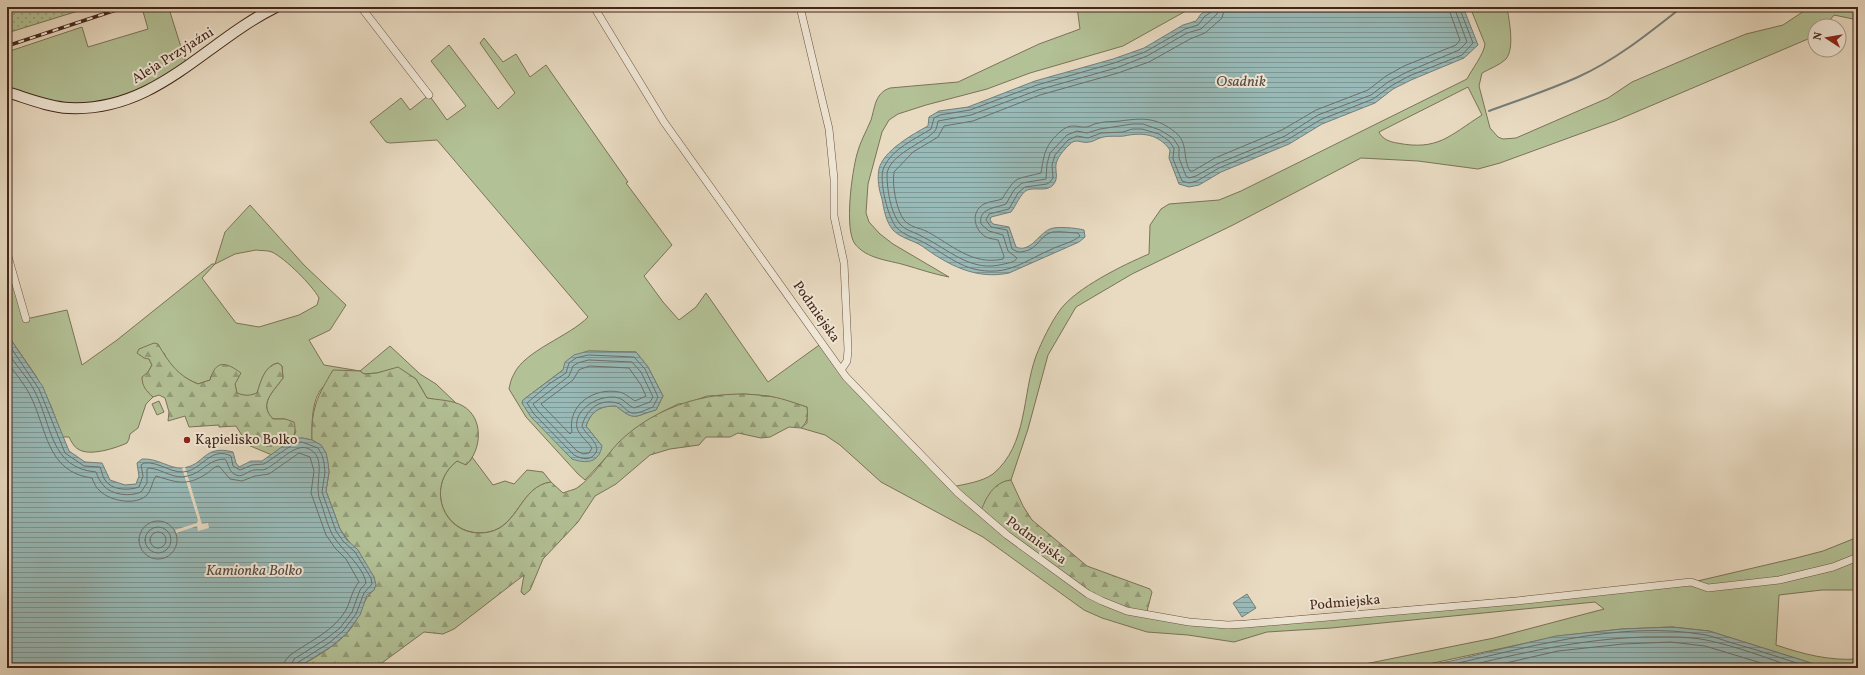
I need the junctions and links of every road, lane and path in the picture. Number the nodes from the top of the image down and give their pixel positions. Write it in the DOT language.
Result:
graph roads {
  1 [pos="276,7"];
  2 [pos="361,7"];
  3 [pos="594,7"];
  4 [pos="800,7"];
  5 [pos="7,92"];
  6 [pos="429,95"];
  7 [pos="7,253"];
  8 [pos="26,320"];
  9 [pos="841,370"];
  10 [pos="1858,557"];
  1 -- 5 [label="main road, Aleja Przyjaźni"];
  2 -- 6 [label="street"];
  3 -- 9 [label="street, Podmiejska"];
  4 -- 9 [label="street"];
  7 -- 8 [label="street"];
  9 -- 10 [label="street, Podmiejska"];
}
